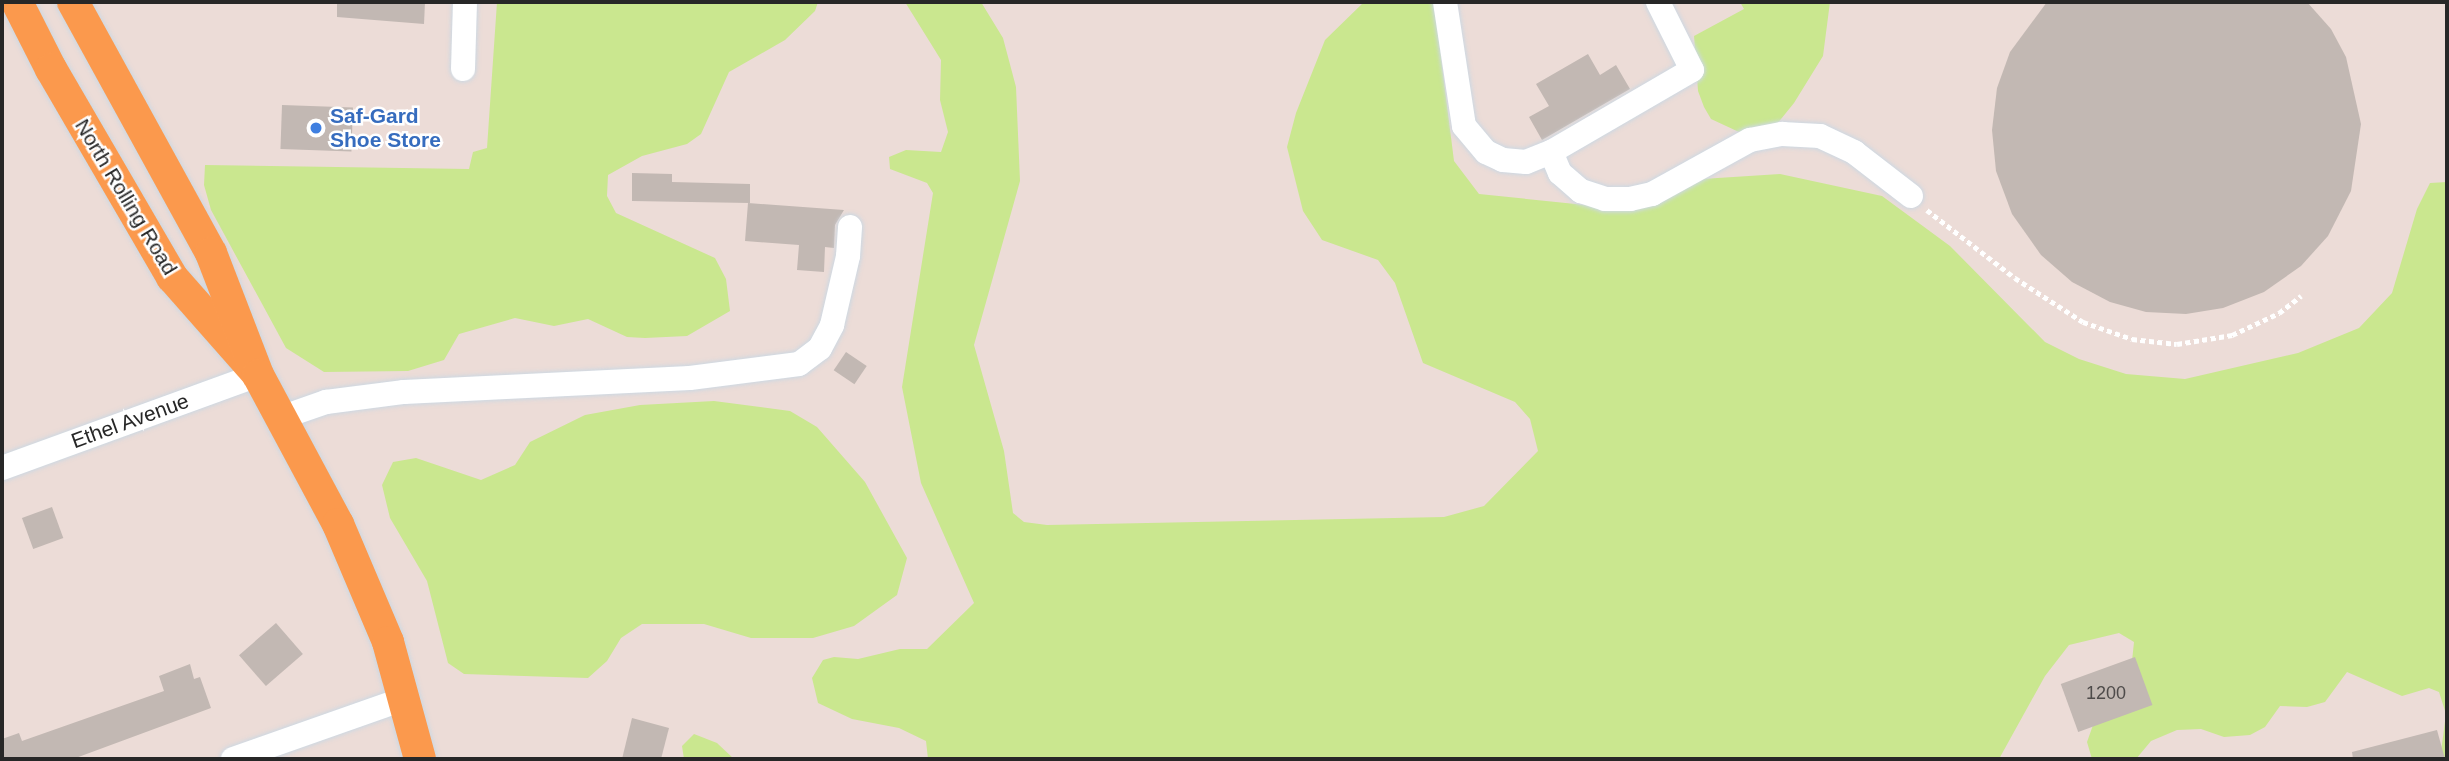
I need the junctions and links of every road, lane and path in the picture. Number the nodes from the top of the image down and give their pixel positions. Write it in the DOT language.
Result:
graph roads {
  1 [pos="17,2"];
  2 [pos="73,2"];
  3 [pos="465,2"];
  4 [pos="1445,2"];
  5 [pos="1658,2"];
  6 [pos="463,69"];
  7 [pos="1551,152"];
  8 [pos="1911,196"];
  9 [pos="850,227"];
  10 [pos="2301,296"];
  11 [pos="258,375"];
  12 [pos="280,418"];
  13 [pos="2,468"];
  14 [pos="406,698"];
  15 [pos="233,759"];
  16 [pos="420,759"];
  1 -- 11 [label="main road, North Rolling Road"];
  2 -- 11 [label="main road, North Rolling Road"];
  3 -- 6 [label="street"];
  4 -- 7 [label="street"];
  5 -- 7 [label="street"];
  7 -- 8 [label="street"];
  8 -- 10 [label="path"];
  9 -- 12 [label="street"];
  11 -- 12 [label="main road, North Rolling Road"];
  11 -- 13 [label="street, Ethel Avenue"];
  12 -- 14 [label="main road, North Rolling Road"];
  14 -- 15 [label="street"];
  14 -- 16 [label="main road, North Rolling Road"];
}
